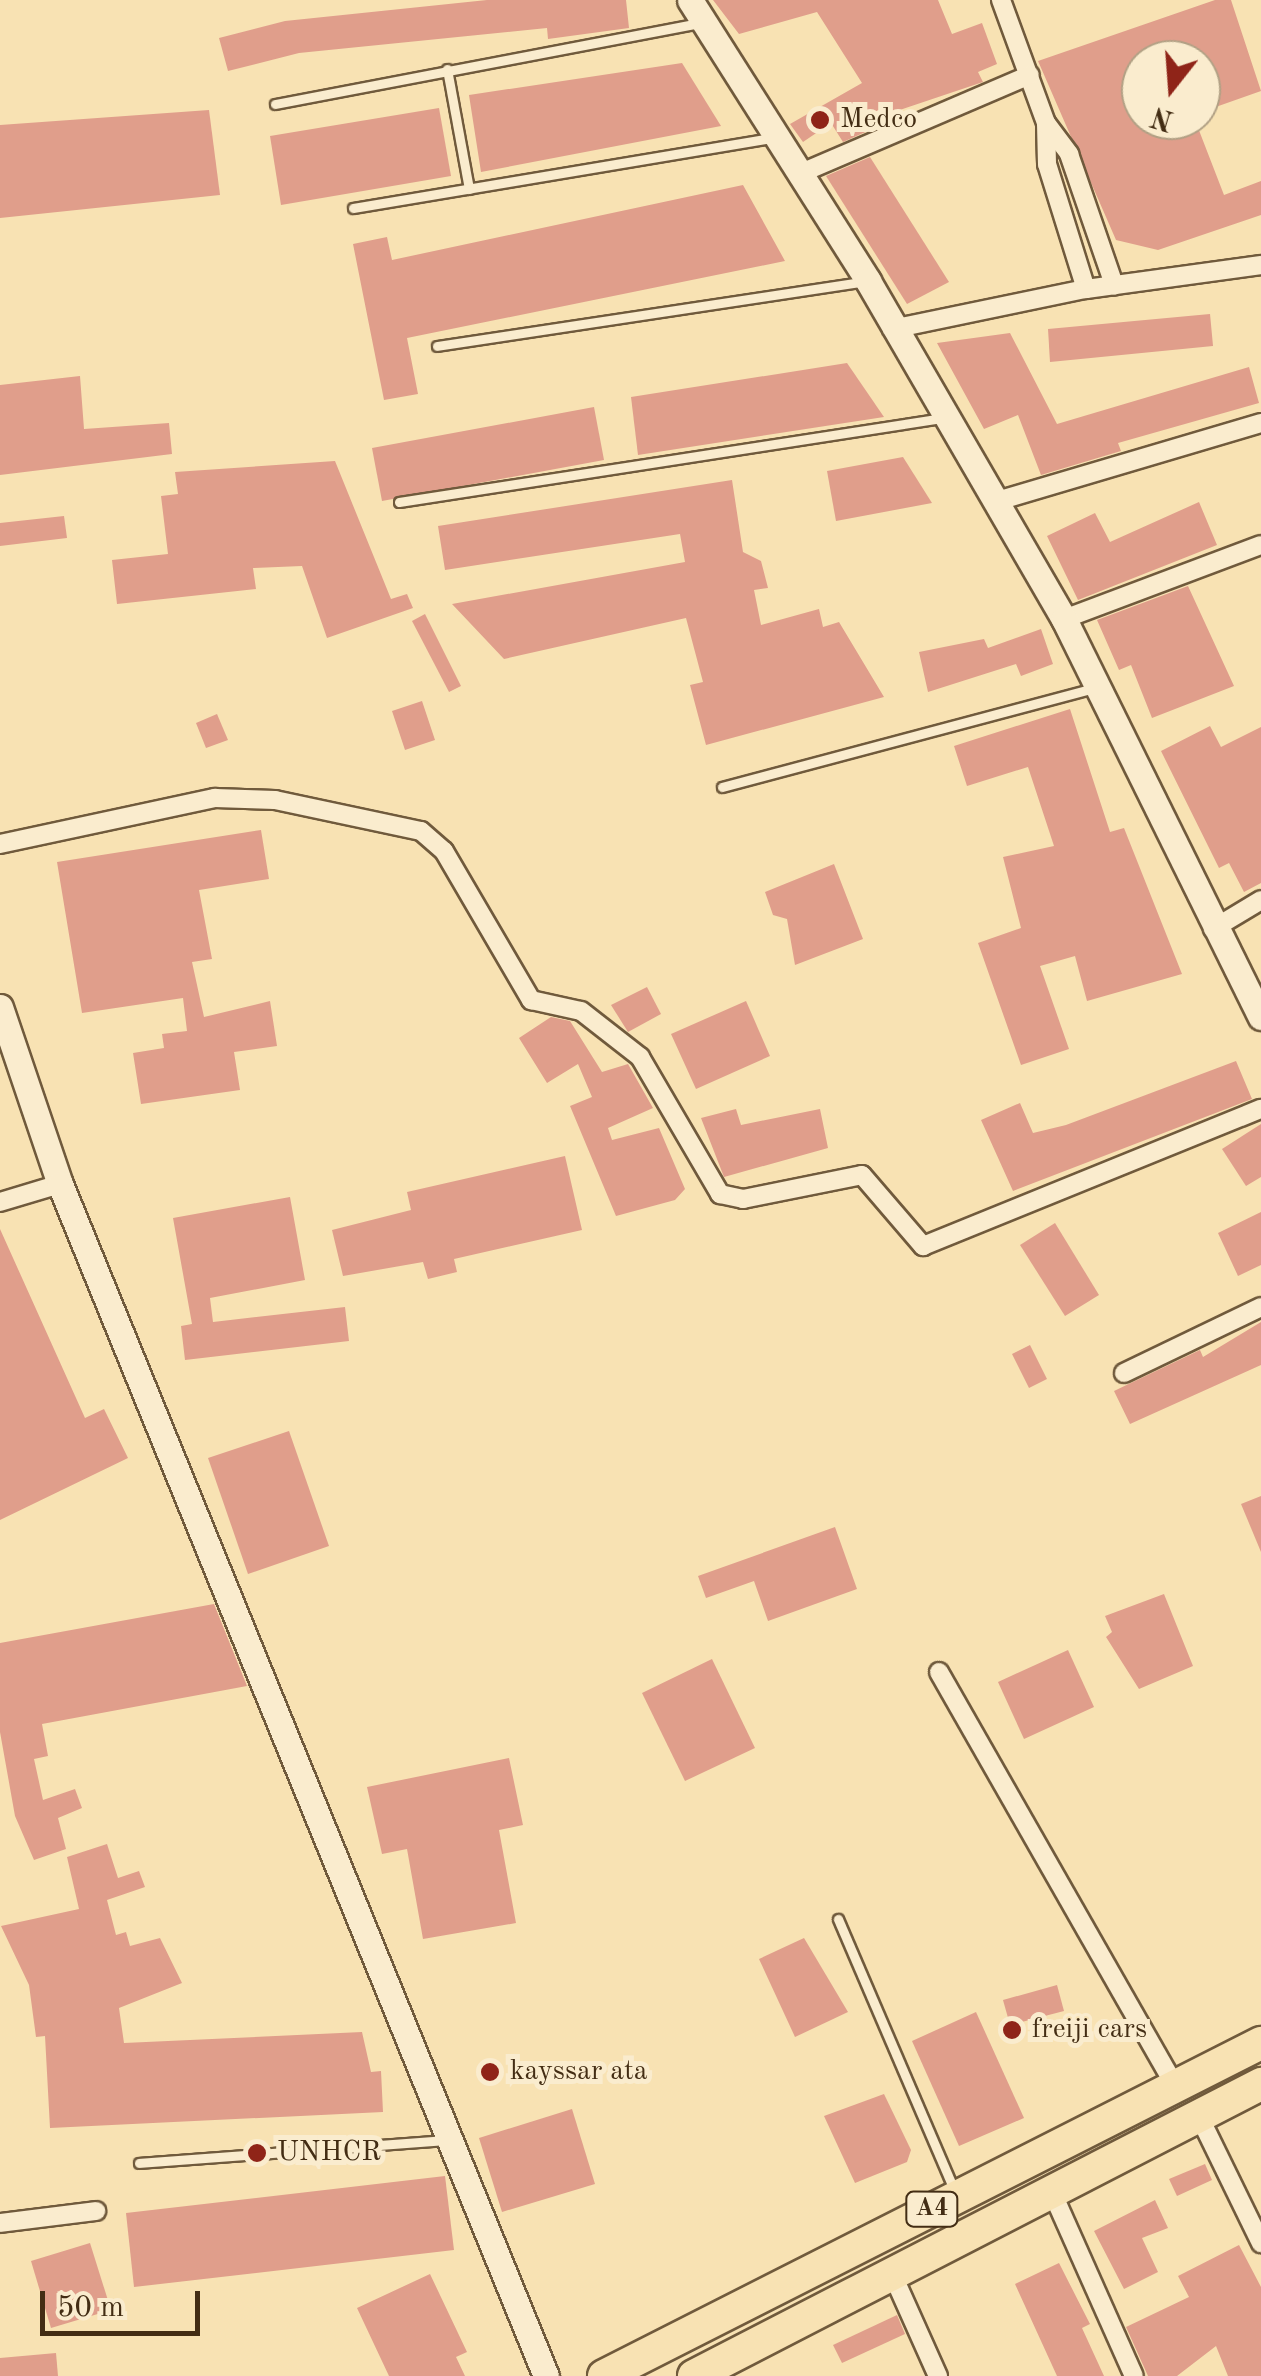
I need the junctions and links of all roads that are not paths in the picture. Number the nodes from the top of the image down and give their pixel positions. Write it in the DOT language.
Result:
graph roads {
  1 [pos="1000,0"];
  2 [pos="696,11"];
  3 [pos="447,69"];
  4 [pos="1030,75"];
  5 [pos="275,104"];
  6 [pos="1046,123"];
  7 [pos="774,137"];
  8 [pos="799,174"];
  9 [pos="470,189"];
  10 [pos="353,208"];
  11 [pos="1261,265"];
  12 [pos="868,281"];
  13 [pos="1114,285"];
  14 [pos="1086,289"];
  15 [pos="892,330"];
  16 [pos="437,346"];
  17 [pos="944,418"];
  18 [pos="1261,423"];
  19 [pos="399,502"];
  20 [pos="994,502"];
  21 [pos="1261,545"];
  22 [pos="1064,619"];
  23 [pos="1097,688"];
  24 [pos="722,787"];
  25 [pos="0,844"];
  26 [pos="1261,900"];
  27 [pos="1213,929"];
  28 [pos="0,1007"];
  29 [pos="1261,1018"];
  30 [pos="1261,1109"];
  31 [pos="60,1184"];
  32 [pos="0,1202"];
  33 [pos="1261,1307"];
  34 [pos="1124,1373"];
  35 [pos="939,1672"];
  36 [pos="838,1919"];
  37 [pos="1261,2043"];
  38 [pos="1261,2084"];
  39 [pos="1176,2088"];
  40 [pos="1198,2114"];
  41 [pos="453,2140"];
  42 [pos="139,2163"];
  43 [pos="1052,2192"];
  44 [pos="956,2197"];
  45 [pos="96,2211"];
  46 [pos="0,2223"];
  47 [pos="1261,2243"];
  48 [pos="891,2272"];
  49 [pos="546,2376"];
  50 [pos="604,2376"];
  51 [pos="694,2376"];
  52 [pos="938,2376"];
  53 [pos="1134,2376"];
  1 -- 4 [label="street"];
  2 -- 3 [label="lane"];
  2 -- 7 [label="street"];
  3 -- 5 [label="lane"];
  3 -- 9 [label="lane"];
  4 -- 6 [label="street"];
  4 -- 8 [label="street"];
  6 -- 13 [label="street"];
  6 -- 14 [label="street"];
  7 -- 8 [label="street"];
  7 -- 9 [label="lane"];
  8 -- 12 [label="street"];
  9 -- 10 [label="lane"];
  11 -- 13 [label="street"];
  12 -- 15 [label="street"];
  12 -- 16 [label="lane"];
  13 -- 14 [label="street"];
  14 -- 15 [label="street"];
  15 -- 17 [label="street"];
  17 -- 19 [label="lane"];
  17 -- 20 [label="street"];
  18 -- 20 [label="street"];
  20 -- 22 [label="street"];
  21 -- 22 [label="street"];
  22 -- 23 [label="street"];
  23 -- 24 [label="lane"];
  23 -- 27 [label="street"];
  25 -- 30 [label="street"];
  26 -- 27 [label="street"];
  27 -- 29 [label="street"];
  28 -- 31 [label="street"];
  31 -- 32 [label="street"];
  31 -- 41 [label="street"];
  33 -- 34 [label="street"];
  35 -- 39 [label="street"];
  36 -- 44 [label="lane"];
  37 -- 39 [label="highway, A4"];
  38 -- 40 [label="highway, A4"];
  39 -- 44 [label="highway, A4"];
  40 -- 43 [label="highway, A4"];
  40 -- 47 [label="street"];
  41 -- 42 [label="lane"];
  41 -- 49 [label="street"];
  43 -- 48 [label="highway, A4"];
  43 -- 53 [label="street"];
  44 -- 50 [label="highway, A4"];
  45 -- 46 [label="street"];
  48 -- 51 [label="highway, A4"];
  48 -- 52 [label="street"];
}
